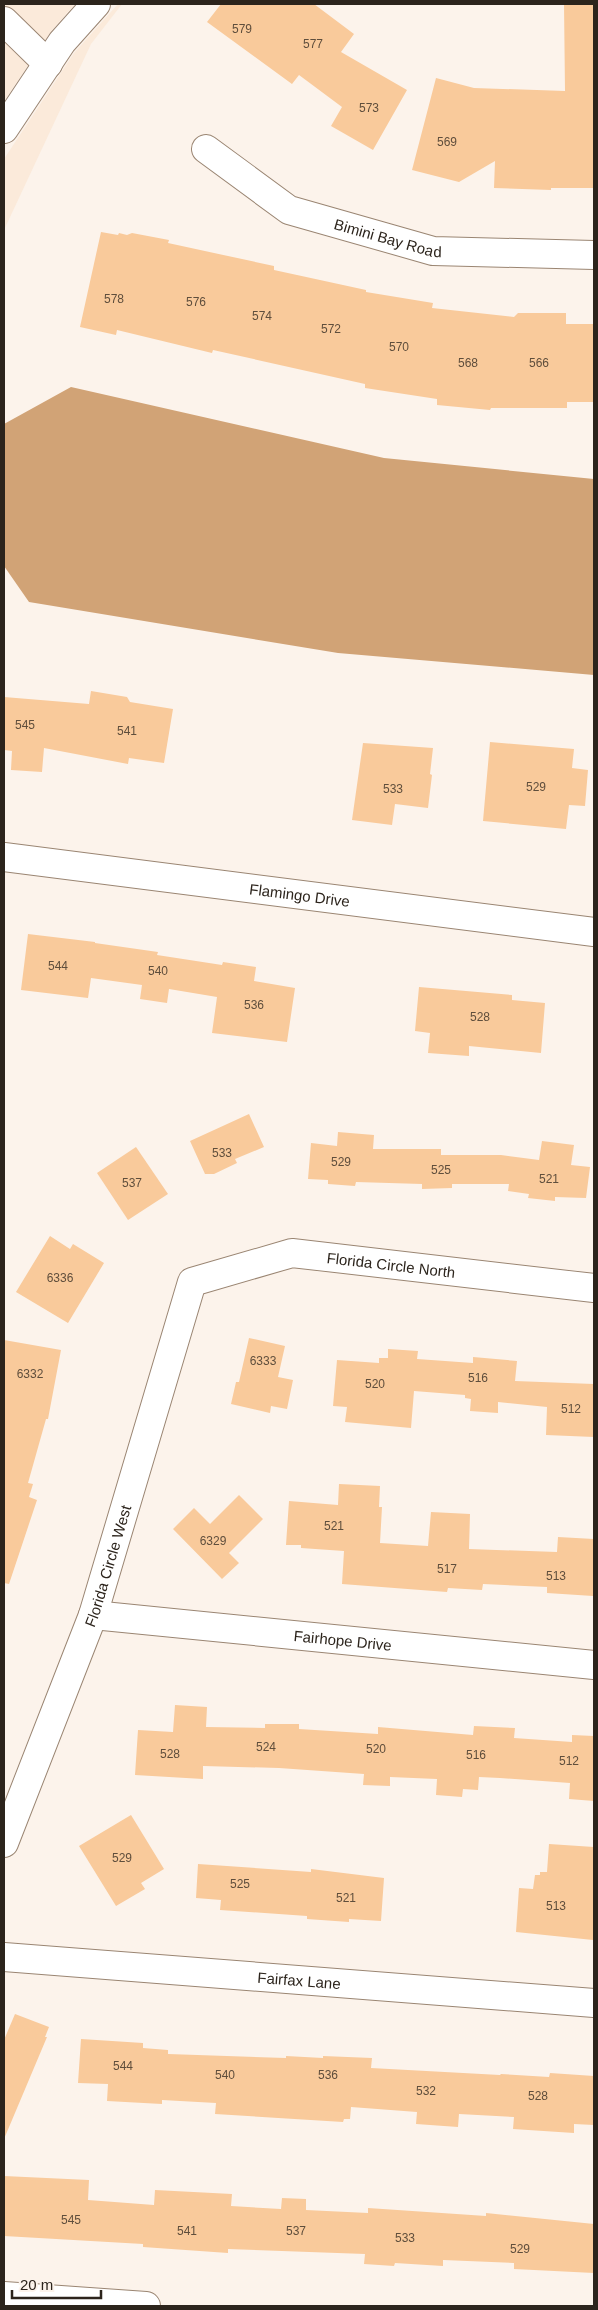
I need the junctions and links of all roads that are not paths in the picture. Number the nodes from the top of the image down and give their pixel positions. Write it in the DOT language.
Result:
graph roads {
  1 [pos="96,4"];
  2 [pos="4,21"];
  3 [pos="48,64"];
  4 [pos="4,129"];
  5 [pos="206,149"];
  6 [pos="594,255"];
  7 [pos="4,857"];
  8 [pos="594,932"];
  9 [pos="192,1282"];
  10 [pos="594,1288"];
  11 [pos="93,1615"];
  12 [pos="594,1666"];
  13 [pos="4,1843"];
  14 [pos="4,1957"];
  15 [pos="594,2003"];
  16 [pos="4,2296"];
  17 [pos="146,2306"];
  1 -- 3 [label="street"];
  2 -- 3 [label="street"];
  3 -- 4 [label="street"];
  5 -- 6 [label="street, Bimini Bay Road"];
  7 -- 8 [label="street, Flamingo Drive"];
  9 -- 10 [label="street, Florida Circle North"];
  9 -- 11 [label="street, Florida Circle West"];
  11 -- 12 [label="street, Fairhope Drive"];
  11 -- 13 [label="street, Florida Circle West"];
  14 -- 15 [label="street, Fairfax Lane"];
  16 -- 17 [label="street"];
}
